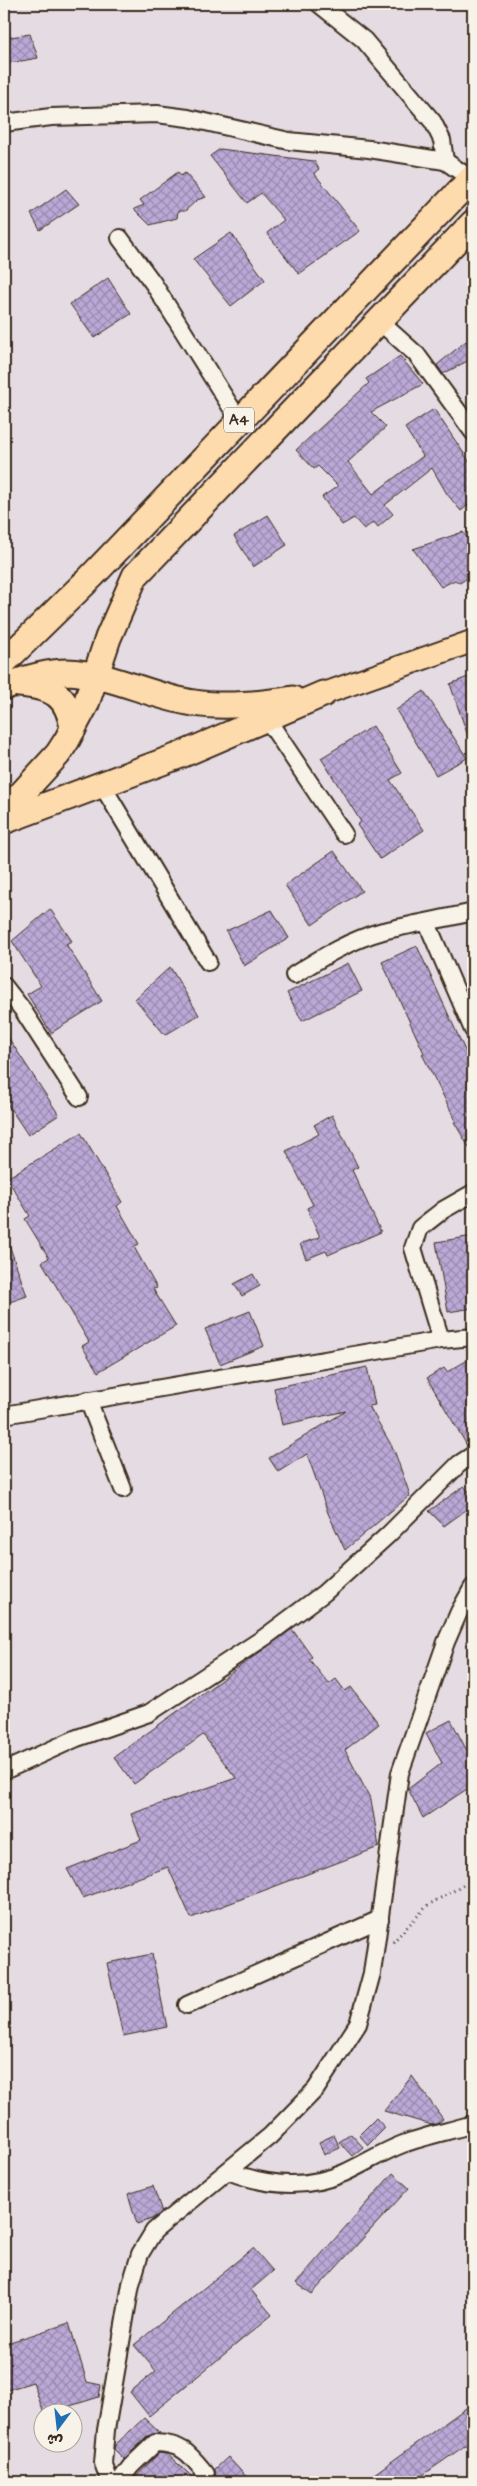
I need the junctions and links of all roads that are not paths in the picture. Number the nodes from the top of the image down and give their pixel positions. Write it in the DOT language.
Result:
graph roads {
  1 [pos="319,4"];
  2 [pos="4,123"];
  3 [pos="445,162"];
  4 [pos="472,178"];
  5 [pos="473,223"];
  6 [pos="120,238"];
  7 [pos="379,321"];
  8 [pos="239,420"];
  9 [pos="473,432"];
  10 [pos="473,641"];
  11 [pos="96,677"];
  12 [pos="7,678"];
  13 [pos="323,694"];
  14 [pos="267,719"];
  15 [pos="73,729"];
  16 [pos="102,785"];
  17 [pos="4,813"];
  18 [pos="4,821"];
  19 [pos="344,834"];
  20 [pos="473,912"];
  21 [pos="427,923"];
  22 [pos="208,962"];
  23 [pos="294,975"];
  24 [pos="4,986"];
  25 [pos="473,1030"];
  26 [pos="79,1097"];
  27 [pos="473,1193"];
  28 [pos="473,1337"];
  29 [pos="441,1340"];
  30 [pos="88,1400"];
  31 [pos="4,1415"];
  32 [pos="473,1455"];
  33 [pos="123,1489"];
  34 [pos="473,1587"];
  35 [pos="4,1771"];
  36 [pos="380,1919"];
  37 [pos="187,2005"];
  38 [pos="473,2124"];
  39 [pos="228,2170"];
  40 [pos="206,2474"];
  41 [pos="110,2482"];
  42 [pos="119,2482"];
  1 -- 3 [label="street"];
  2 -- 3 [label="street"];
  3 -- 4 [label="street"];
  4 -- 8 [label="highway, A4"];
  5 -- 7 [label="highway, A4"];
  6 -- 8 [label="street"];
  7 -- 9 [label="street"];
  7 -- 11 [label="highway, A4"];
  8 -- 12 [label="highway, A4"];
  10 -- 13 [label="main road"];
  11 -- 12 [label="highway"];
  11 -- 13 [label="highway"];
  11 -- 15 [label="highway, A4"];
  12 -- 15 [label="highway"];
  13 -- 14 [label="highway"];
  14 -- 16 [label="highway"];
  14 -- 19 [label="street"];
  15 -- 17 [label="highway, A4"];
  16 -- 18 [label="highway"];
  16 -- 22 [label="street"];
  20 -- 21 [label="street"];
  21 -- 23 [label="street"];
  21 -- 25 [label="street"];
  24 -- 26 [label="street"];
  27 -- 29 [label="street"];
  28 -- 29 [label="street"];
  29 -- 30 [label="street"];
  30 -- 31 [label="street"];
  30 -- 33 [label="street"];
  32 -- 35 [label="street"];
  34 -- 36 [label="street"];
  36 -- 37 [label="street"];
  36 -- 39 [label="street"];
  38 -- 39 [label="street"];
  39 -- 41 [label="street"];
  40 -- 42 [label="street"];
}
